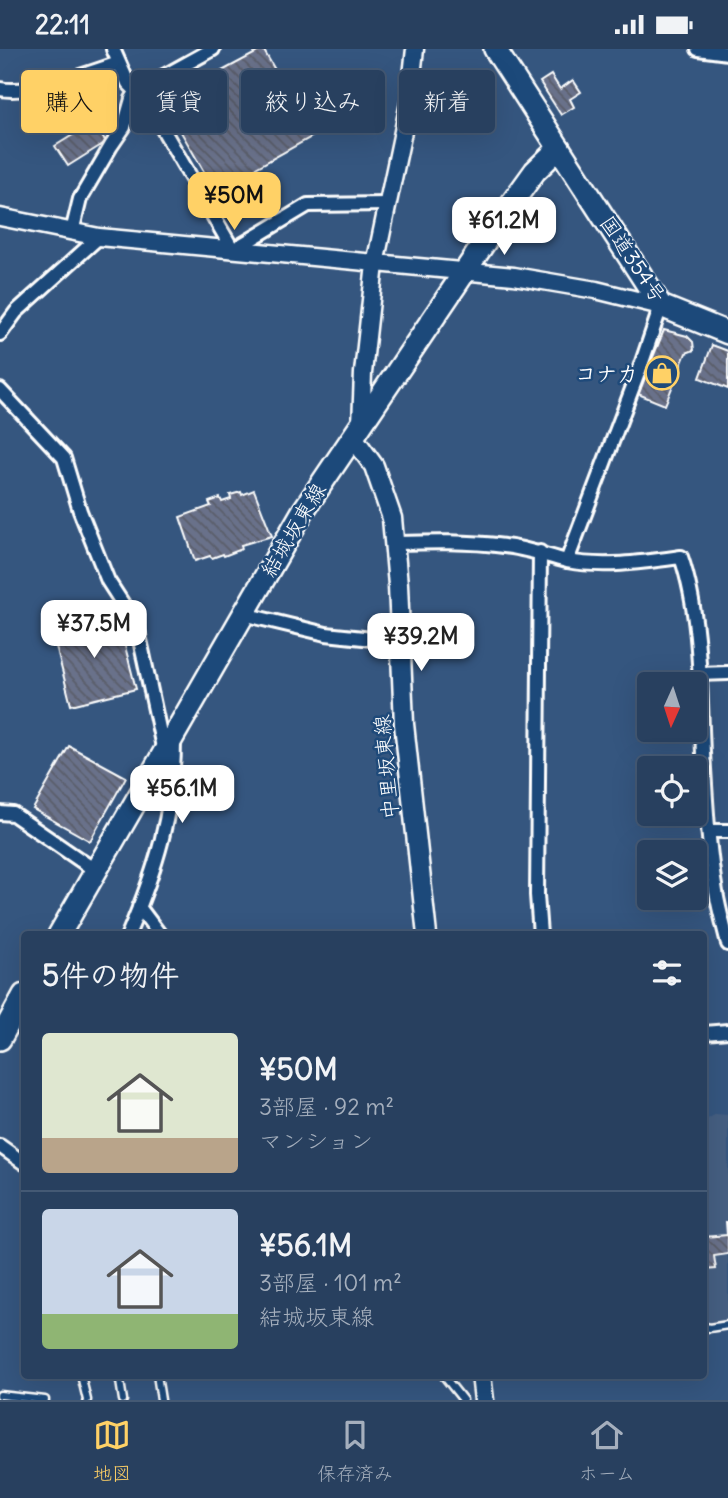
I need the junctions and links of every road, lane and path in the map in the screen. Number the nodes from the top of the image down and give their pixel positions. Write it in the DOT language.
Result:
graph roads {
  1 [pos="113,49"];
  2 [pos="213,49"];
  3 [pos="415,49"];
  4 [pos="495,49"];
  5 [pos="698,49"];
  6 [pos="728,53"];
  7 [pos="119,64"];
  8 [pos="175,70"];
  9 [pos="131,86"];
  10 [pos="0,89"];
  11 [pos="131,103"];
  12 [pos="166,133"];
  13 [pos="559,148"];
  14 [pos="388,204"];
  15 [pos="0,217"];
  16 [pos="72,232"];
  17 [pos="99,237"];
  18 [pos="233,250"];
  19 [pos="375,264"];
  20 [pos="465,271"];
  21 [pos="661,306"];
  22 [pos="728,333"];
  23 [pos="0,334"];
  24 [pos="0,390"];
  25 [pos="357,431"];
  26 [pos="395,543"];
  27 [pos="540,552"];
  28 [pos="567,561"];
  29 [pos="243,614"];
  30 [pos="400,642"];
  31 [pos="699,672"];
  32 [pos="728,673"];
  33 [pos="707,674"];
  34 [pos="174,733"];
  35 [pos="703,742"];
  36 [pos="164,752"];
  37 [pos="0,813"];
  38 [pos="709,831"];
  39 [pos="728,831"];
  40 [pos="96,871"];
  41 [pos="139,907"];
  42 [pos="61,931"];
  43 [pos="130,931"];
  44 [pos="157,931"];
  45 [pos="427,931"];
  46 [pos="540,931"];
  47 [pos="728,944"];
  48 [pos="18,1020"];
  49 [pos="728,1031"];
  50 [pos="707,1033"];
  51 [pos="0,1039"];
  52 [pos="0,1146"];
  53 [pos="21,1161"];
  54 [pos="728,1325"];
  55 [pos="707,1327"];
  56 [pos="82,1379"];
  57 [pos="120,1379"];
  58 [pos="158,1379"];
  59 [pos="446,1379"];
  60 [pos="481,1379"];
  61 [pos="0,1395"];
  62 [pos="45,1400"];
  63 [pos="87,1400"];
  64 [pos="123,1400"];
  65 [pos="161,1400"];
  66 [pos="463,1400"];
  67 [pos="484,1400"];
  1 -- 7 [label="street"];
  2 -- 8 [label="street"];
  3 -- 14 [label="street"];
  4 -- 13 [label="main road, 国道354号"];
  5 -- 6 [label="street"];
  7 -- 9 [label="street"];
  7 -- 10 [label="street"];
  11 -- 16 [label="street"];
  12 -- 18 [label="street"];
  13 -- 20 [label="main road, 結城坂東線"];
  13 -- 21 [label="main road, 国道354号"];
  14 -- 18 [label="street"];
  14 -- 19 [label="street"];
  15 -- 16 [label="street"];
  16 -- 17 [label="street"];
  17 -- 18 [label="street"];
  17 -- 23 [label="street"];
  18 -- 19 [label="street"];
  19 -- 20 [label="street"];
  19 -- 25 [label="street"];
  20 -- 21 [label="street"];
  20 -- 25 [label="main road, 結城坂東線"];
  21 -- 22 [label="main road, 国道354号"];
  21 -- 28 [label="street"];
  24 -- 36 [label="street"];
  25 -- 26 [label="main road, 中里坂東線"];
  25 -- 29 [label="main road, 結城坂東線"];
  26 -- 27 [label="street"];
  26 -- 30 [label="main road, 中里坂東線"];
  27 -- 28 [label="street"];
  27 -- 46 [label="street"];
  28 -- 31 [label="street"];
  29 -- 30 [label="street"];
  29 -- 34 [label="main road, 結城坂東線"];
  30 -- 45 [label="main road, 中里坂東線"];
  32 -- 33 [label="street"];
  34 -- 36 [label="main road, 結城坂東線"];
  34 -- 41 [label="street"];
  35 -- 38 [label="street"];
  36 -- 40 [label="main road, 結城坂東線"];
  37 -- 40 [label="street"];
  38 -- 39 [label="street"];
  38 -- 47 [label="street"];
  40 -- 42 [label="main road, 結城坂東線"];
  41 -- 43 [label="street"];
  41 -- 44 [label="street"];
  48 -- 51 [label="main road"];
  49 -- 50 [label="street"];
  52 -- 53 [label="street"];
  54 -- 55 [label="lane"];
  56 -- 63 [label="lane"];
  57 -- 64 [label="lane"];
  58 -- 65 [label="lane"];
  59 -- 66 [label="lane"];
  60 -- 67 [label="main road"];
  61 -- 62 [label="lane"];
}
